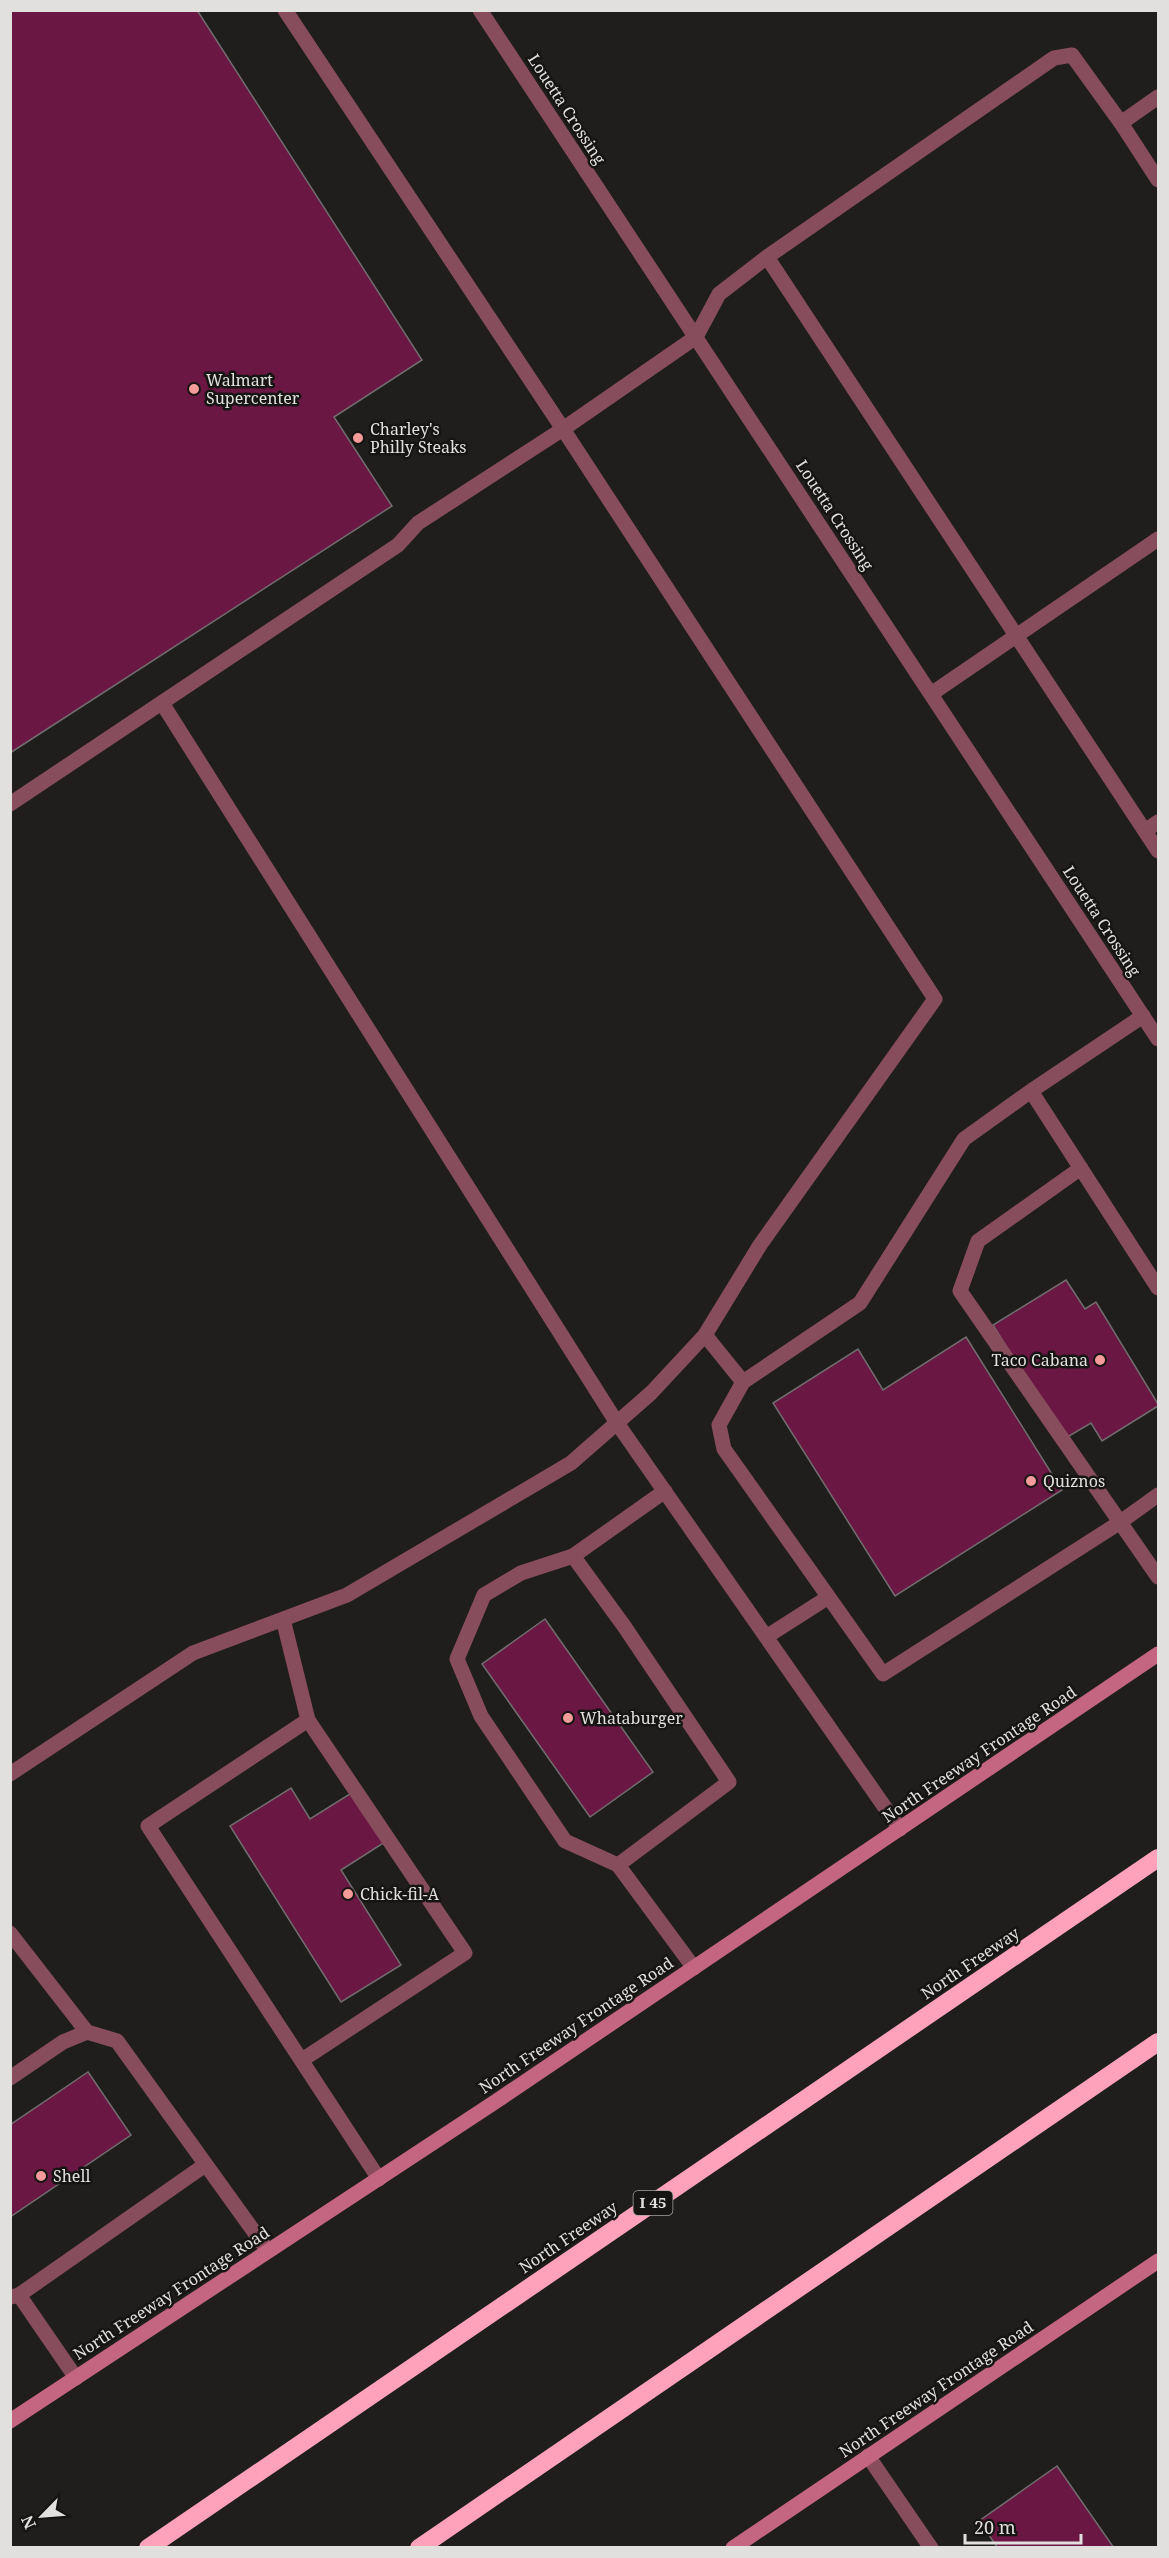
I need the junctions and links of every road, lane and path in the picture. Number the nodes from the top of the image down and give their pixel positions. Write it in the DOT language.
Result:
graph roads {
  1 [pos="285,10"];
  2 [pos="480,10"];
  3 [pos="1158,97"];
  4 [pos="1120,123"];
  5 [pos="1158,180"];
  6 [pos="767,257"];
  7 [pos="696,337"];
  8 [pos="563,429"];
  9 [pos="1158,539"];
  10 [pos="1016,636"];
  11 [pos="931,694"];
  12 [pos="162,703"];
  13 [pos="10,804"];
  14 [pos="1158,822"];
  15 [pos="1145,831"];
  16 [pos="1158,851"];
  17 [pos="1143,1016"];
  18 [pos="1158,1039"];
  19 [pos="1030,1091"];
  20 [pos="1081,1168"];
  21 [pos="1158,1288"];
  22 [pos="705,1335"];
  23 [pos="743,1382"];
  24 [pos="617,1423"];
  25 [pos="665,1491"];
  26 [pos="1158,1495"];
  27 [pos="1119,1523"];
  28 [pos="573,1556"];
  29 [pos="1158,1578"];
  30 [pos="827,1598"];
  31 [pos="283,1619"];
  32 [pos="766,1637"];
  33 [pos="1158,1654"];
  34 [pos="308,1720"];
  35 [pos="10,1774"];
  36 [pos="900,1829"];
  37 [pos="1158,1858"];
  38 [pos="618,1865"];
  39 [pos="10,1933"];
  40 [pos="694,1968"];
  41 [pos="87,2032"];
  42 [pos="1158,2042"];
  43 [pos="302,2060"];
  44 [pos="10,2078"];
  45 [pos="205,2165"];
  46 [pos="379,2179"];
  47 [pos="268,2251"];
  48 [pos="1158,2261"];
  49 [pos="15,2296"];
  50 [pos="76,2378"];
  51 [pos="10,2421"];
  52 [pos="868,2456"];
  53 [pos="148,2547"];
  54 [pos="419,2547"];
  55 [pos="733,2547"];
  56 [pos="931,2547"];
  1 -- 8 [label="street"];
  2 -- 7 [label="street, Louetta Crossing"];
  3 -- 4 [label="street"];
  4 -- 5 [label="street"];
  4 -- 6 [label="street"];
  6 -- 7 [label="street"];
  6 -- 10 [label="street"];
  7 -- 8 [label="street"];
  7 -- 11 [label="street, Louetta Crossing"];
  8 -- 12 [label="street"];
  8 -- 22 [label="street"];
  9 -- 10 [label="street"];
  10 -- 11 [label="street"];
  10 -- 15 [label="street"];
  11 -- 17 [label="street, Louetta Crossing"];
  12 -- 13 [label="street"];
  12 -- 24 [label="street"];
  14 -- 15 [label="street"];
  15 -- 16 [label="street"];
  17 -- 18 [label="street, Louetta Crossing"];
  17 -- 19 [label="street"];
  19 -- 20 [label="street"];
  19 -- 23 [label="street"];
  20 -- 21 [label="street"];
  20 -- 27 [label="street"];
  22 -- 23 [label="street"];
  22 -- 24 [label="street"];
  23 -- 30 [label="street"];
  24 -- 25 [label="street"];
  24 -- 31 [label="street"];
  25 -- 28 [label="street"];
  25 -- 32 [label="street"];
  26 -- 27 [label="street"];
  27 -- 29 [label="street"];
  27 -- 30 [label="street"];
  28 -- 38 [label="street"];
  28 -- 38 [label="street"];
  30 -- 32 [label="street"];
  31 -- 34 [label="street"];
  31 -- 35 [label="street"];
  32 -- 36 [label="street"];
  33 -- 36 [label="main road, North Freeway Frontage Road"];
  34 -- 43 [label="street"];
  34 -- 43 [label="street"];
  36 -- 40 [label="main road, North Freeway Frontage Road"];
  37 -- 53 [label="highway, North Freeway / I 45"];
  38 -- 40 [label="street"];
  39 -- 41 [label="street"];
  40 -- 46 [label="main road, North Freeway Frontage Road"];
  41 -- 44 [label="street"];
  41 -- 45 [label="street"];
  42 -- 54 [label="highway"];
  43 -- 46 [label="street"];
  45 -- 47 [label="street"];
  45 -- 49 [label="street"];
  46 -- 47 [label="main road, North Freeway Frontage Road"];
  47 -- 50 [label="main road, North Freeway Frontage Road"];
  48 -- 52 [label="main road, North Freeway Frontage Road"];
  49 -- 50 [label="street"];
  50 -- 51 [label="main road, North Freeway Frontage Road"];
  52 -- 55 [label="main road, North Freeway Frontage Road"];
  52 -- 56 [label="street"];
}
